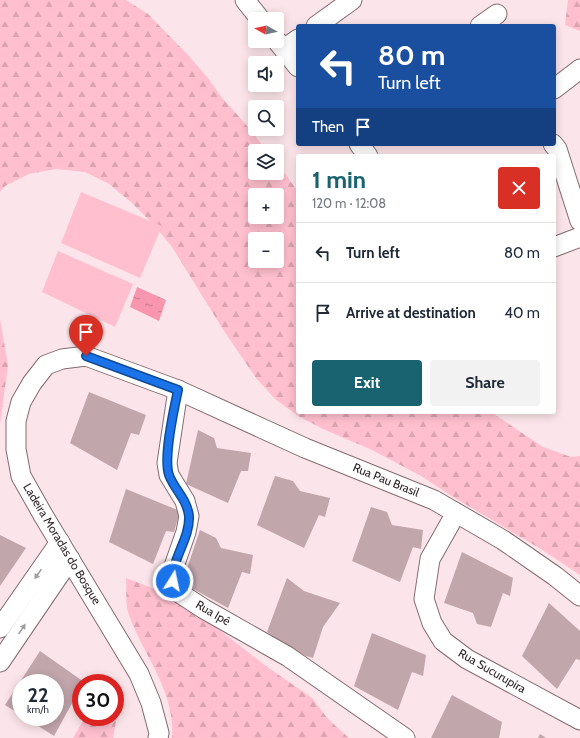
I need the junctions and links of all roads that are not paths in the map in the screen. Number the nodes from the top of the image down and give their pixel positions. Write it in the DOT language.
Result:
graph roads {
  1 [pos="245,0"];
  2 [pos="352,0"];
  3 [pos="254,12"];
  4 [pos="497,14"];
  5 [pos="319,24"];
  6 [pos="483,24"];
  7 [pos="286,43"];
  8 [pos="296,63"];
  9 [pos="580,68"];
  10 [pos="556,87"];
  11 [pos="555,146"];
  12 [pos="580,221"];
  13 [pos="580,237"];
  14 [pos="556,246"];
  15 [pos="178,390"];
  16 [pos="456,512"];
  17 [pos="60,542"];
  18 [pos="70,559"];
  19 [pos="580,596"];
  20 [pos="0,628"];
  21 [pos="0,662"];
  22 [pos="580,720"];
  23 [pos="158,738"];
  24 [pos="404,738"];
  1 -- 3 [label="street"];
  2 -- 5 [label="street"];
  4 -- 6 [label="street"];
  7 -- 8 [label="street"];
  9 -- 10 [label="street"];
  11 -- 12 [label="street"];
  13 -- 14 [label="street"];
  15 -- 16 [label="street, Rua Pau Brasil"];
  15 -- 17 [label="street, Ladeira Moradas do Bosque"];
  15 -- 24 [label="street, Rua Ipê"];
  16 -- 19 [label="street, Rua Pau Brasil"];
  16 -- 22 [label="street, Rua Sucurupira"];
  17 -- 18 [label="street, Ladeira Moradas do Bosque"];
  17 -- 20 [label="street, one-way"];
  21 -- 18 [label="street, one-way"];
  18 -- 23 [label="street, Ladeira Moradas do Bosque"];
}
